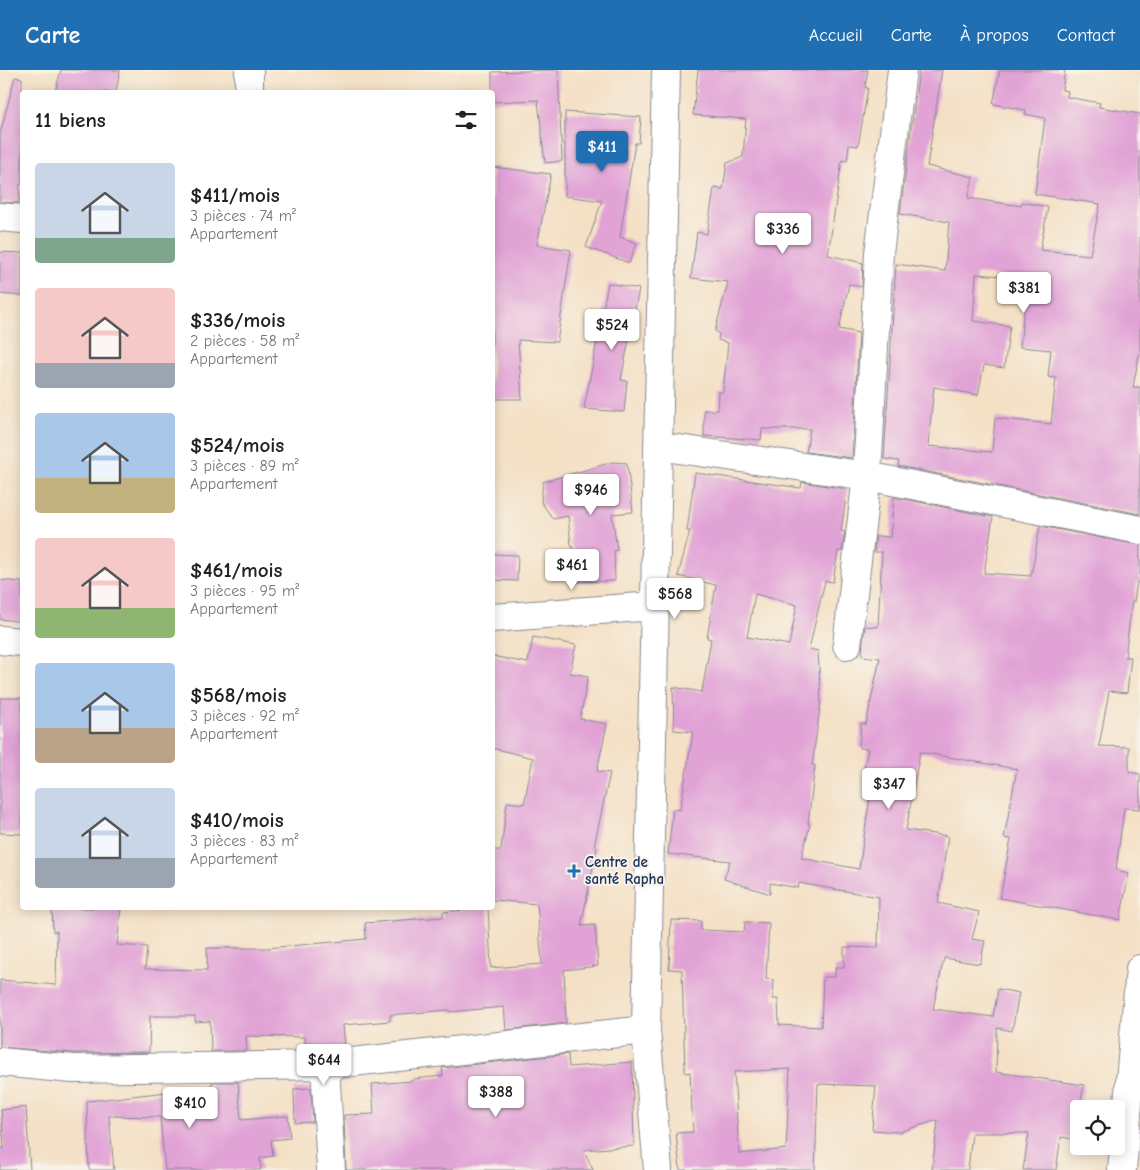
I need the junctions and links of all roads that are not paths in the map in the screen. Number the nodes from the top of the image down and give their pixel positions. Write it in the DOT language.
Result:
graph roads {
  1 [pos="250,70"];
  2 [pos="666,70"];
  3 [pos="902,70"];
  4 [pos="249,90"];
  5 [pos="0,217"];
  6 [pos="20,219"];
  7 [pos="658,446"];
  8 [pos="867,476"];
  9 [pos="1140,530"];
  10 [pos="654,606"];
  11 [pos="495,618"];
  12 [pos="0,640"];
  13 [pos="20,642"];
  14 [pos="847,645"];
  15 [pos="1140,969"];
  16 [pos="646,1030"];
  17 [pos="0,1062"];
  18 [pos="325,1065"];
  19 [pos="331,1170"];
  20 [pos="658,1170"];
  21 [pos="1122,1170"];
  1 -- 4 [label="street"];
  2 -- 7 [label="street"];
  3 -- 8 [label="street"];
  5 -- 6 [label="street"];
  7 -- 8 [label="street"];
  7 -- 10 [label="street"];
  8 -- 9 [label="street"];
  8 -- 14 [label="street"];
  10 -- 11 [label="street"];
  10 -- 16 [label="street"];
  12 -- 13 [label="street"];
  15 -- 21 [label="street"];
  16 -- 18 [label="street"];
  16 -- 20 [label="street"];
  17 -- 18 [label="street"];
  18 -- 19 [label="street"];
}
